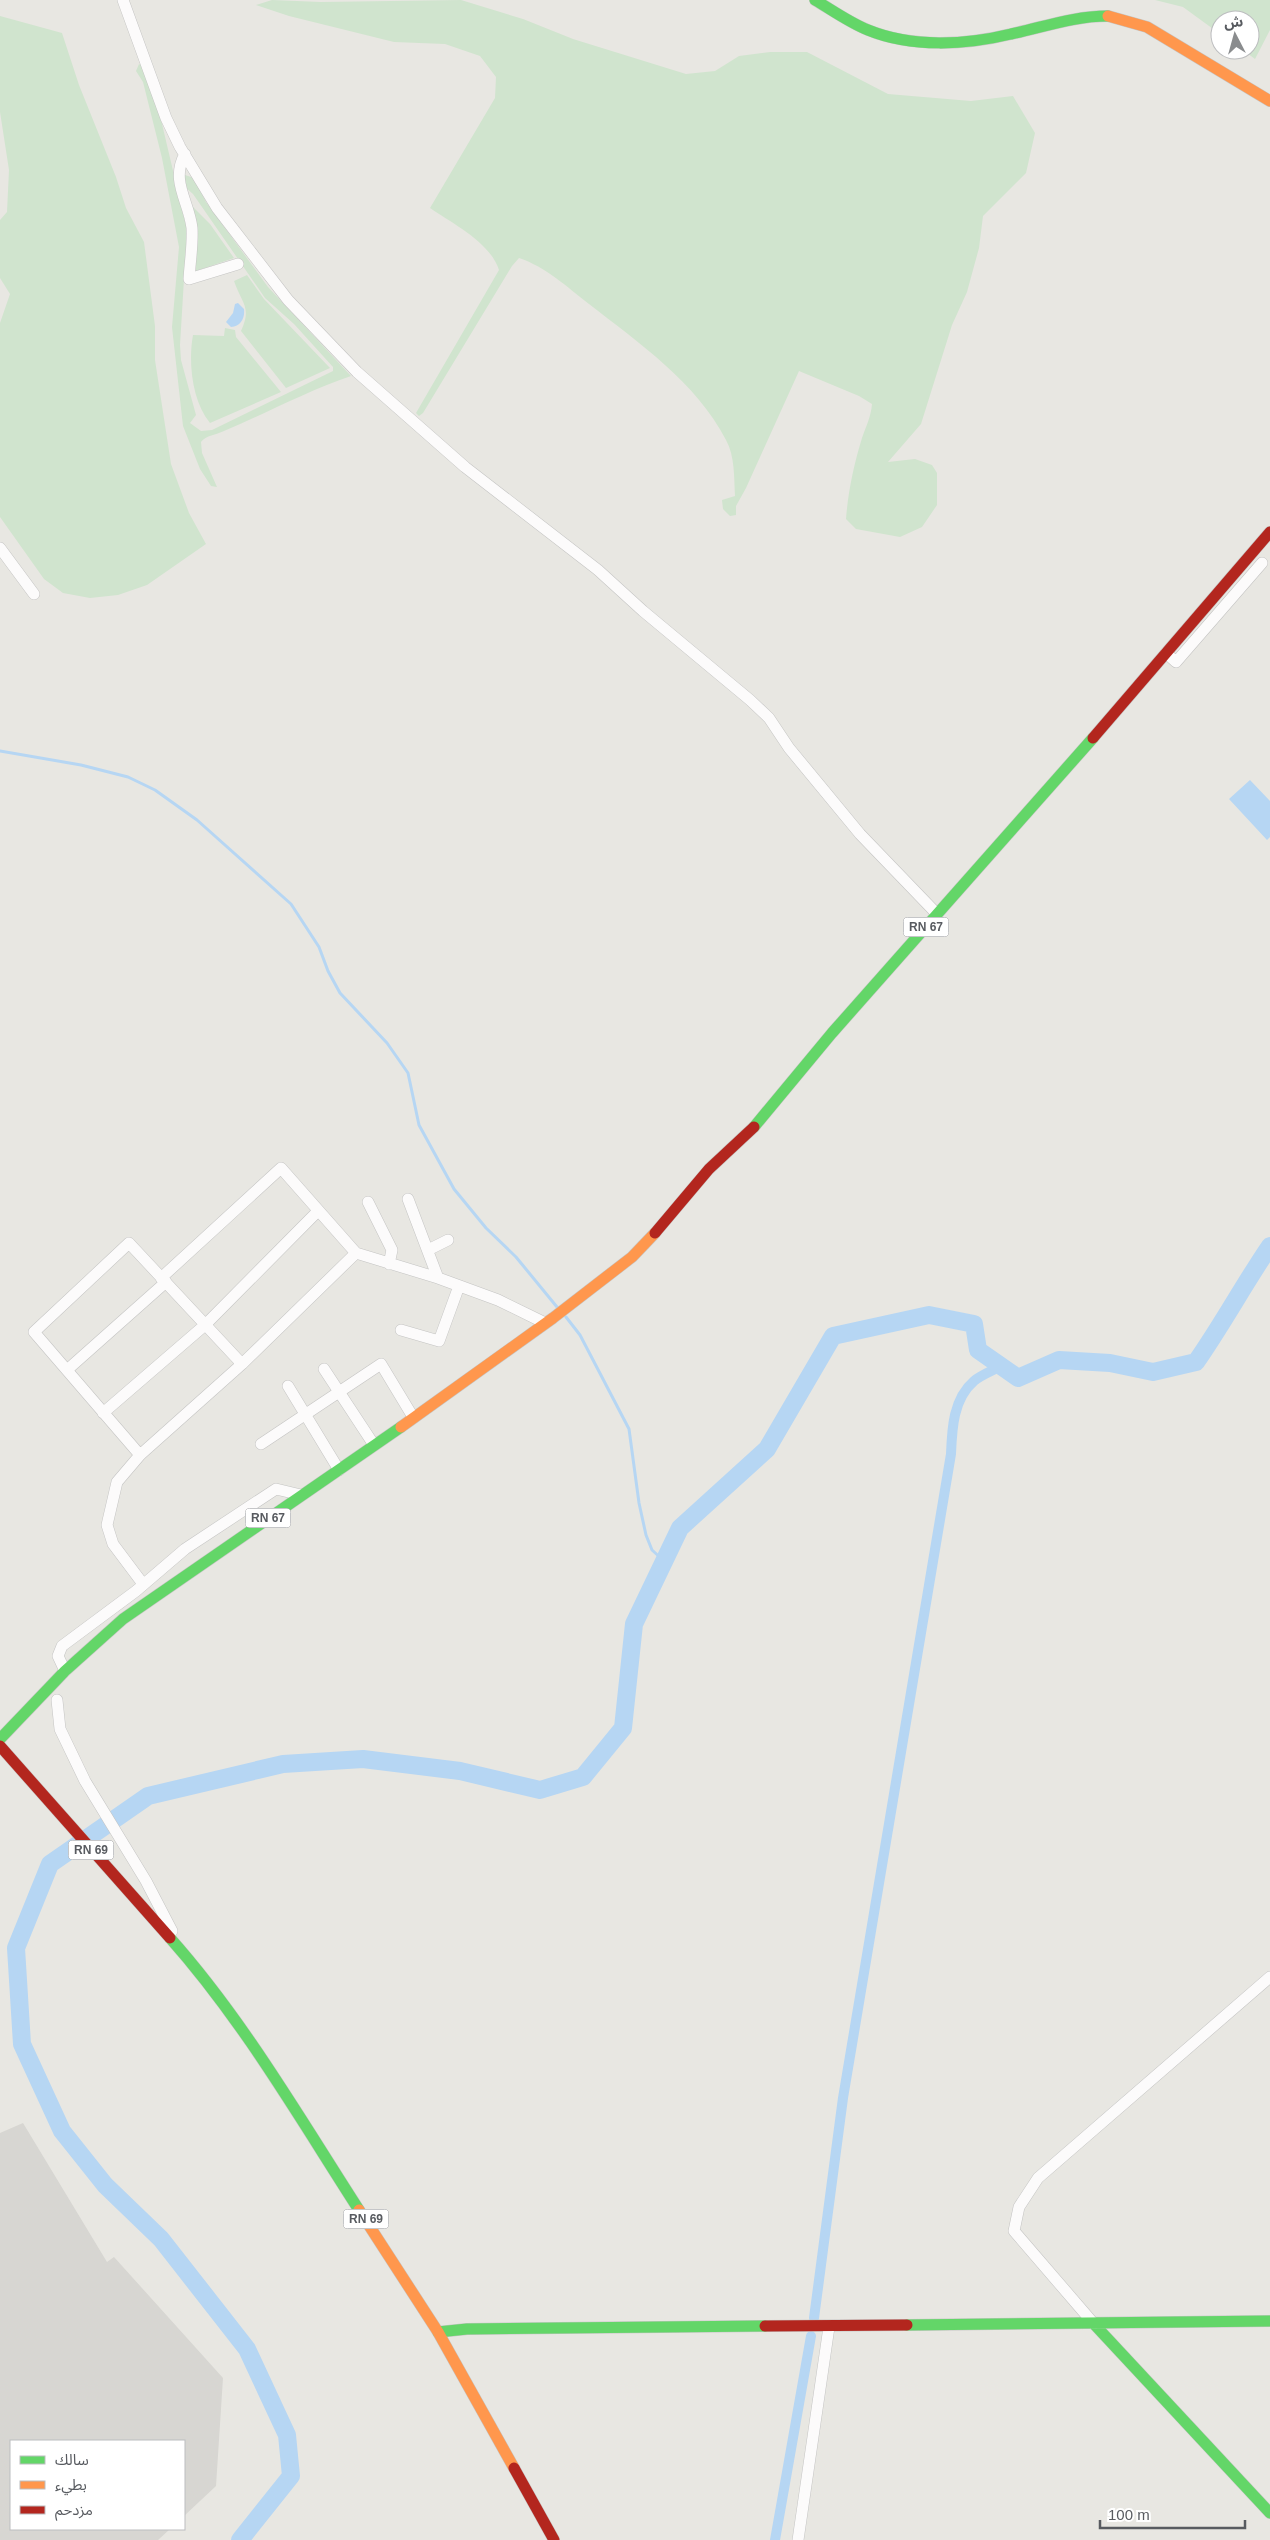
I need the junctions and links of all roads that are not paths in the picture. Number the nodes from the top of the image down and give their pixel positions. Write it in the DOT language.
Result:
graph roads {
  1 [pos="123,0"];
  2 [pos="815,0"];
  3 [pos="830,0"];
  4 [pos="1270,92"];
  5 [pos="1270,101"];
  6 [pos="185,154"];
  7 [pos="238,264"];
  8 [pos="1270,532"];
  9 [pos="0,548"];
  10 [pos="1262,564"];
  11 [pos="34,594"];
  12 [pos="1166,653"];
  13 [pos="937,914"];
  14 [pos="408,1199"];
  15 [pos="368,1202"];
  16 [pos="318,1212"];
  17 [pos="448,1240"];
  18 [pos="428,1250"];
  19 [pos="356,1253"];
  20 [pos="389,1264"];
  21 [pos="438,1278"];
  22 [pos="163,1280"];
  23 [pos="459,1286"];
  24 [pos="549,1321"];
  25 [pos="205,1325"];
  26 [pos="400,1330"];
  27 [pos="242,1364"];
  28 [pos="324,1369"];
  29 [pos="67,1370"];
  30 [pos="288,1386"];
  31 [pos="339,1391"];
  32 [pos="103,1413"];
  33 [pos="305,1415"];
  34 [pos="413,1417"];
  35 [pos="261,1444"];
  36 [pos="374,1445"];
  37 [pos="140,1455"];
  38 [pos="339,1470"];
  39 [pos="302,1495"];
  40 [pos="143,1584"];
  41 [pos="64,1670"];
  42 [pos="57,1700"];
  43 [pos="0,1739"];
  44 [pos="0,1746"];
  45 [pos="183,1952"];
  46 [pos="1270,1978"];
  47 [pos="1270,2321"];
  48 [pos="1094,2324"];
  49 [pos="830,2327"];
  50 [pos="438,2332"];
  51 [pos="1270,2513"];
  52 [pos="554,2540"];
  53 [pos="798,2540"];
  1 -- 6 [label="street"];
  2 -- 5 [label="main road"];
  3 -- 4 [label="main road"];
  6 -- 7 [label="street"];
  6 -- 13 [label="street"];
  8 -- 12 [label="main road, RN 67"];
  9 -- 11 [label="street"];
  10 -- 12 [label="street"];
  12 -- 13 [label="main road, RN 67"];
  13 -- 24 [label="main road, RN 67"];
  14 -- 18 [label="street"];
  15 -- 20 [label="street"];
  16 -- 19 [label="street"];
  16 -- 22 [label="street"];
  16 -- 25 [label="street"];
  17 -- 18 [label="street"];
  18 -- 21 [label="street"];
  19 -- 20 [label="street"];
  19 -- 27 [label="street"];
  20 -- 21 [label="street"];
  21 -- 23 [label="street"];
  22 -- 25 [label="street"];
  22 -- 29 [label="street"];
  22 -- 29 [label="street"];
  23 -- 24 [label="street"];
  23 -- 26 [label="street"];
  24 -- 34 [label="main road, RN 67"];
  25 -- 27 [label="street"];
  25 -- 32 [label="street"];
  27 -- 37 [label="street"];
  28 -- 31 [label="street"];
  29 -- 32 [label="street"];
  30 -- 33 [label="street"];
  31 -- 33 [label="street"];
  31 -- 34 [label="street"];
  31 -- 36 [label="street"];
  32 -- 37 [label="street"];
  33 -- 35 [label="street"];
  33 -- 38 [label="street"];
  34 -- 36 [label="main road, RN 67"];
  36 -- 38 [label="main road, RN 67"];
  37 -- 40 [label="street"];
  38 -- 39 [label="main road, RN 67"];
  39 -- 40 [label="street"];
  39 -- 41 [label="main road, RN 67"];
  40 -- 41 [label="street"];
  41 -- 43 [label="main road, RN 67"];
  42 -- 45 [label="street"];
  44 -- 45 [label="main road, RN 69"];
  45 -- 50 [label="main road, RN 69"];
  46 -- 48 [label="street"];
  47 -- 48 [label="main road"];
  48 -- 49 [label="main road"];
  48 -- 51 [label="main road"];
  49 -- 50 [label="main road"];
  49 -- 53 [label="street"];
  50 -- 52 [label="main road, RN 69"];
}
